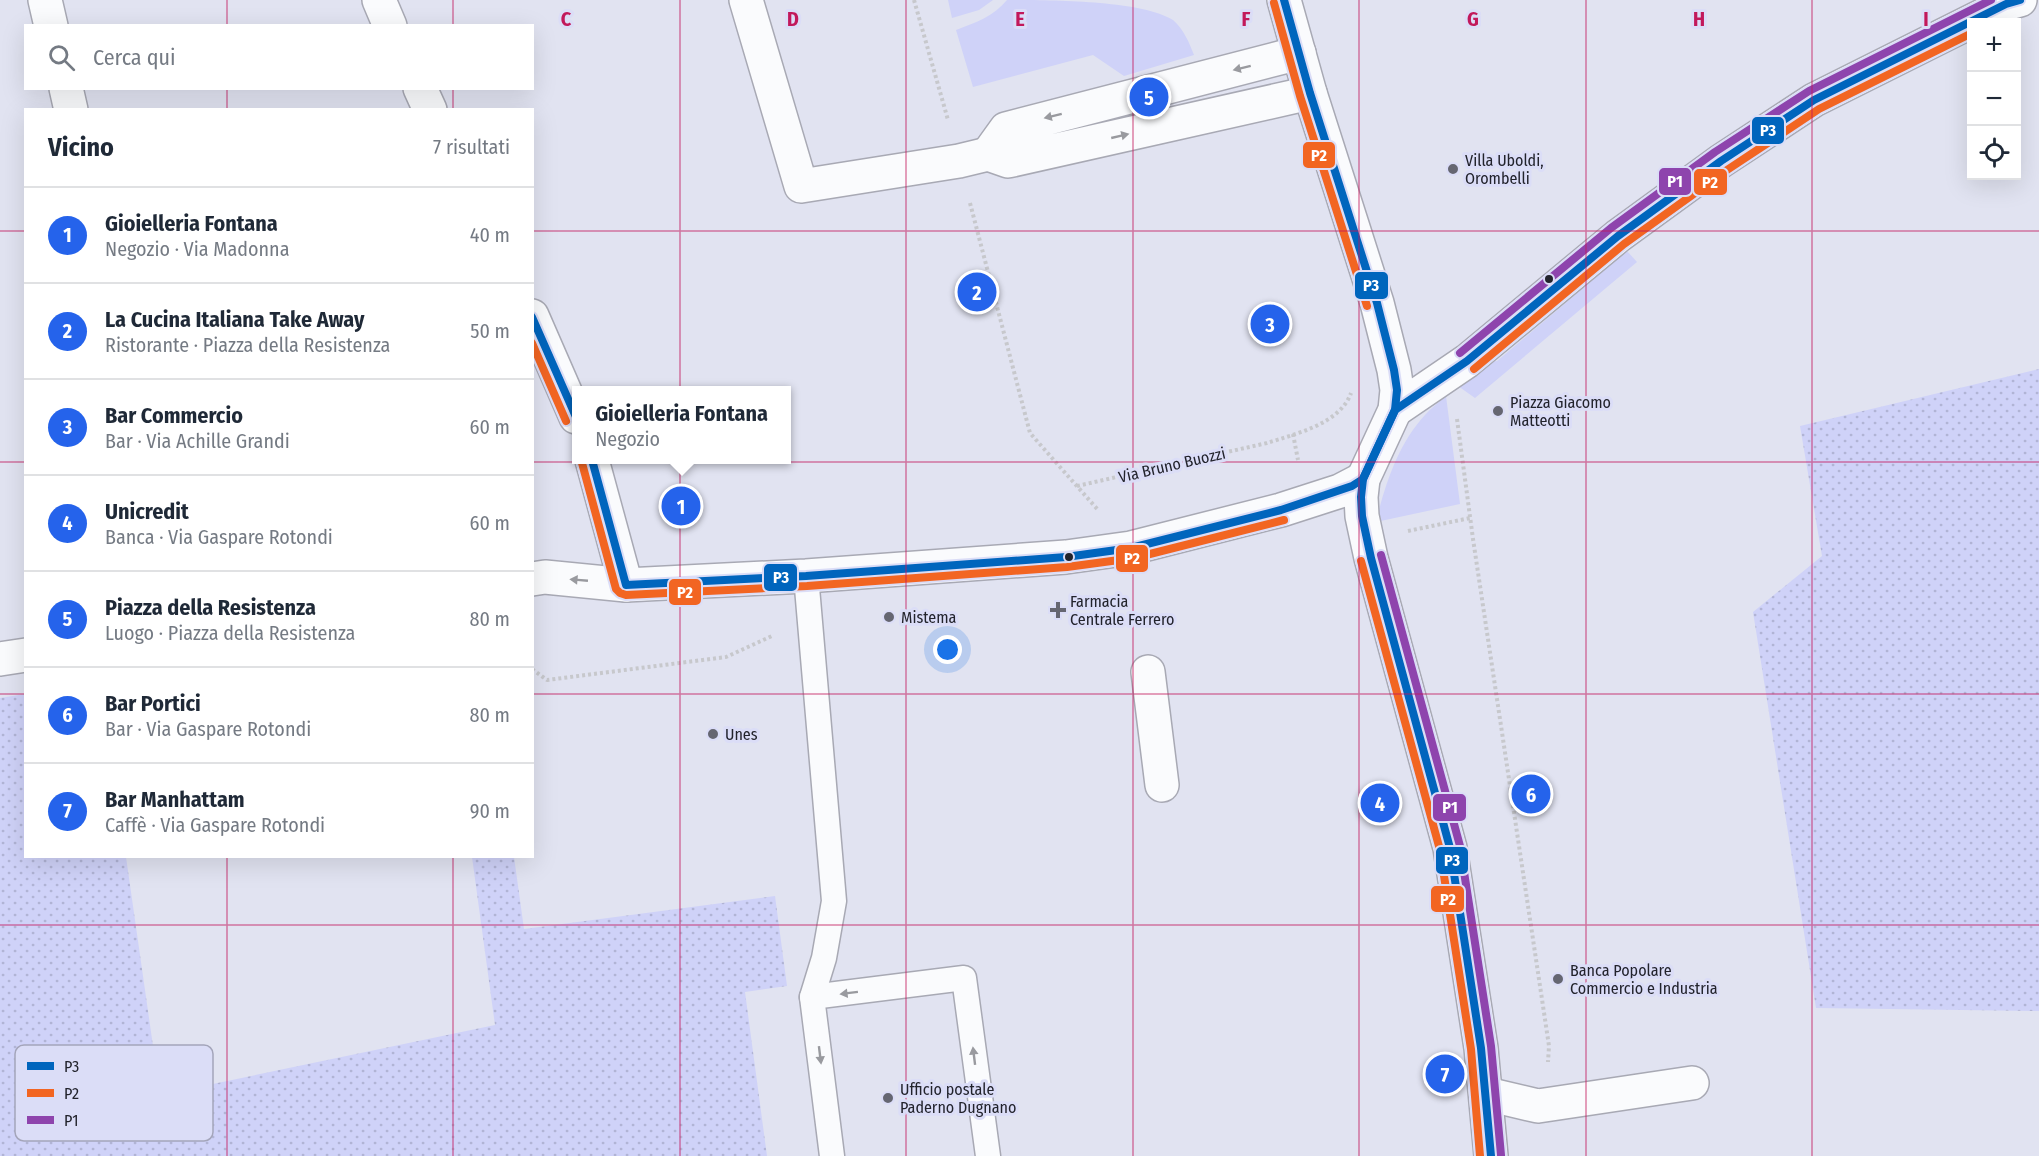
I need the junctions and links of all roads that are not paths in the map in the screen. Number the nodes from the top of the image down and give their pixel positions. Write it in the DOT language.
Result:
graph roads {
  1 [pos="45,0"];
  2 [pos="379,0"];
  3 [pos="746,0"];
  4 [pos="1284,0"];
  5 [pos="2020,0"];
  6 [pos="51,24"];
  7 [pos="389,24"];
  8 [pos="1299,53"];
  9 [pos="66,90"];
  10 [pos="421,90"];
  11 [pos="1310,93"];
  12 [pos="71,108"];
  13 [pos="429,108"];
  14 [pos="988,154"];
  15 [pos="534,321"];
  16 [pos="572,408"];
  17 [pos="1395,410"];
  18 [pos="593,464"];
  19 [pos="1363,479"];
  20 [pos="806,576"];
  21 [pos="534,579"];
  22 [pos="626,585"];
  23 [pos="24,655"];
  24 [pos="0,659"];
  25 [pos="1148,672"];
  26 [pos="1162,785"];
  27 [pos="812,997"];
  28 [pos="1692,1083"];
  29 [pos="1487,1094"];
  30 [pos="832,1156"];
  31 [pos="987,1156"];
  32 [pos="1491,1156"];
  1 -- 6 [label="street"];
  2 -- 7 [label="street"];
  3 -- 14 [label="street"];
  4 -- 8 [label="street"];
  5 -- 17 [label="street"];
  8 -- 11 [label="street"];
  8 -- 14 [label="street, one-way"];
  9 -- 12 [label="street"];
  10 -- 13 [label="street"];
  14 -- 11 [label="street, one-way"];
  11 -- 17 [label="street"];
  15 -- 16 [label="street"];
  17 -- 19 [label="street"];
  18 -- 22 [label="street"];
  19 -- 20 [label="street"];
  19 -- 29 [label="street"];
  20 -- 22 [label="street"];
  20 -- 27 [label="lane"];
  22 -- 21 [label="street, one-way"];
  23 -- 24 [label="street"];
  25 -- 26 [label="street"];
  27 -- 30 [label="lane, one-way"];
  31 -- 27 [label="lane, one-way"];
  28 -- 29 [label="street"];
  29 -- 32 [label="street"];
}
